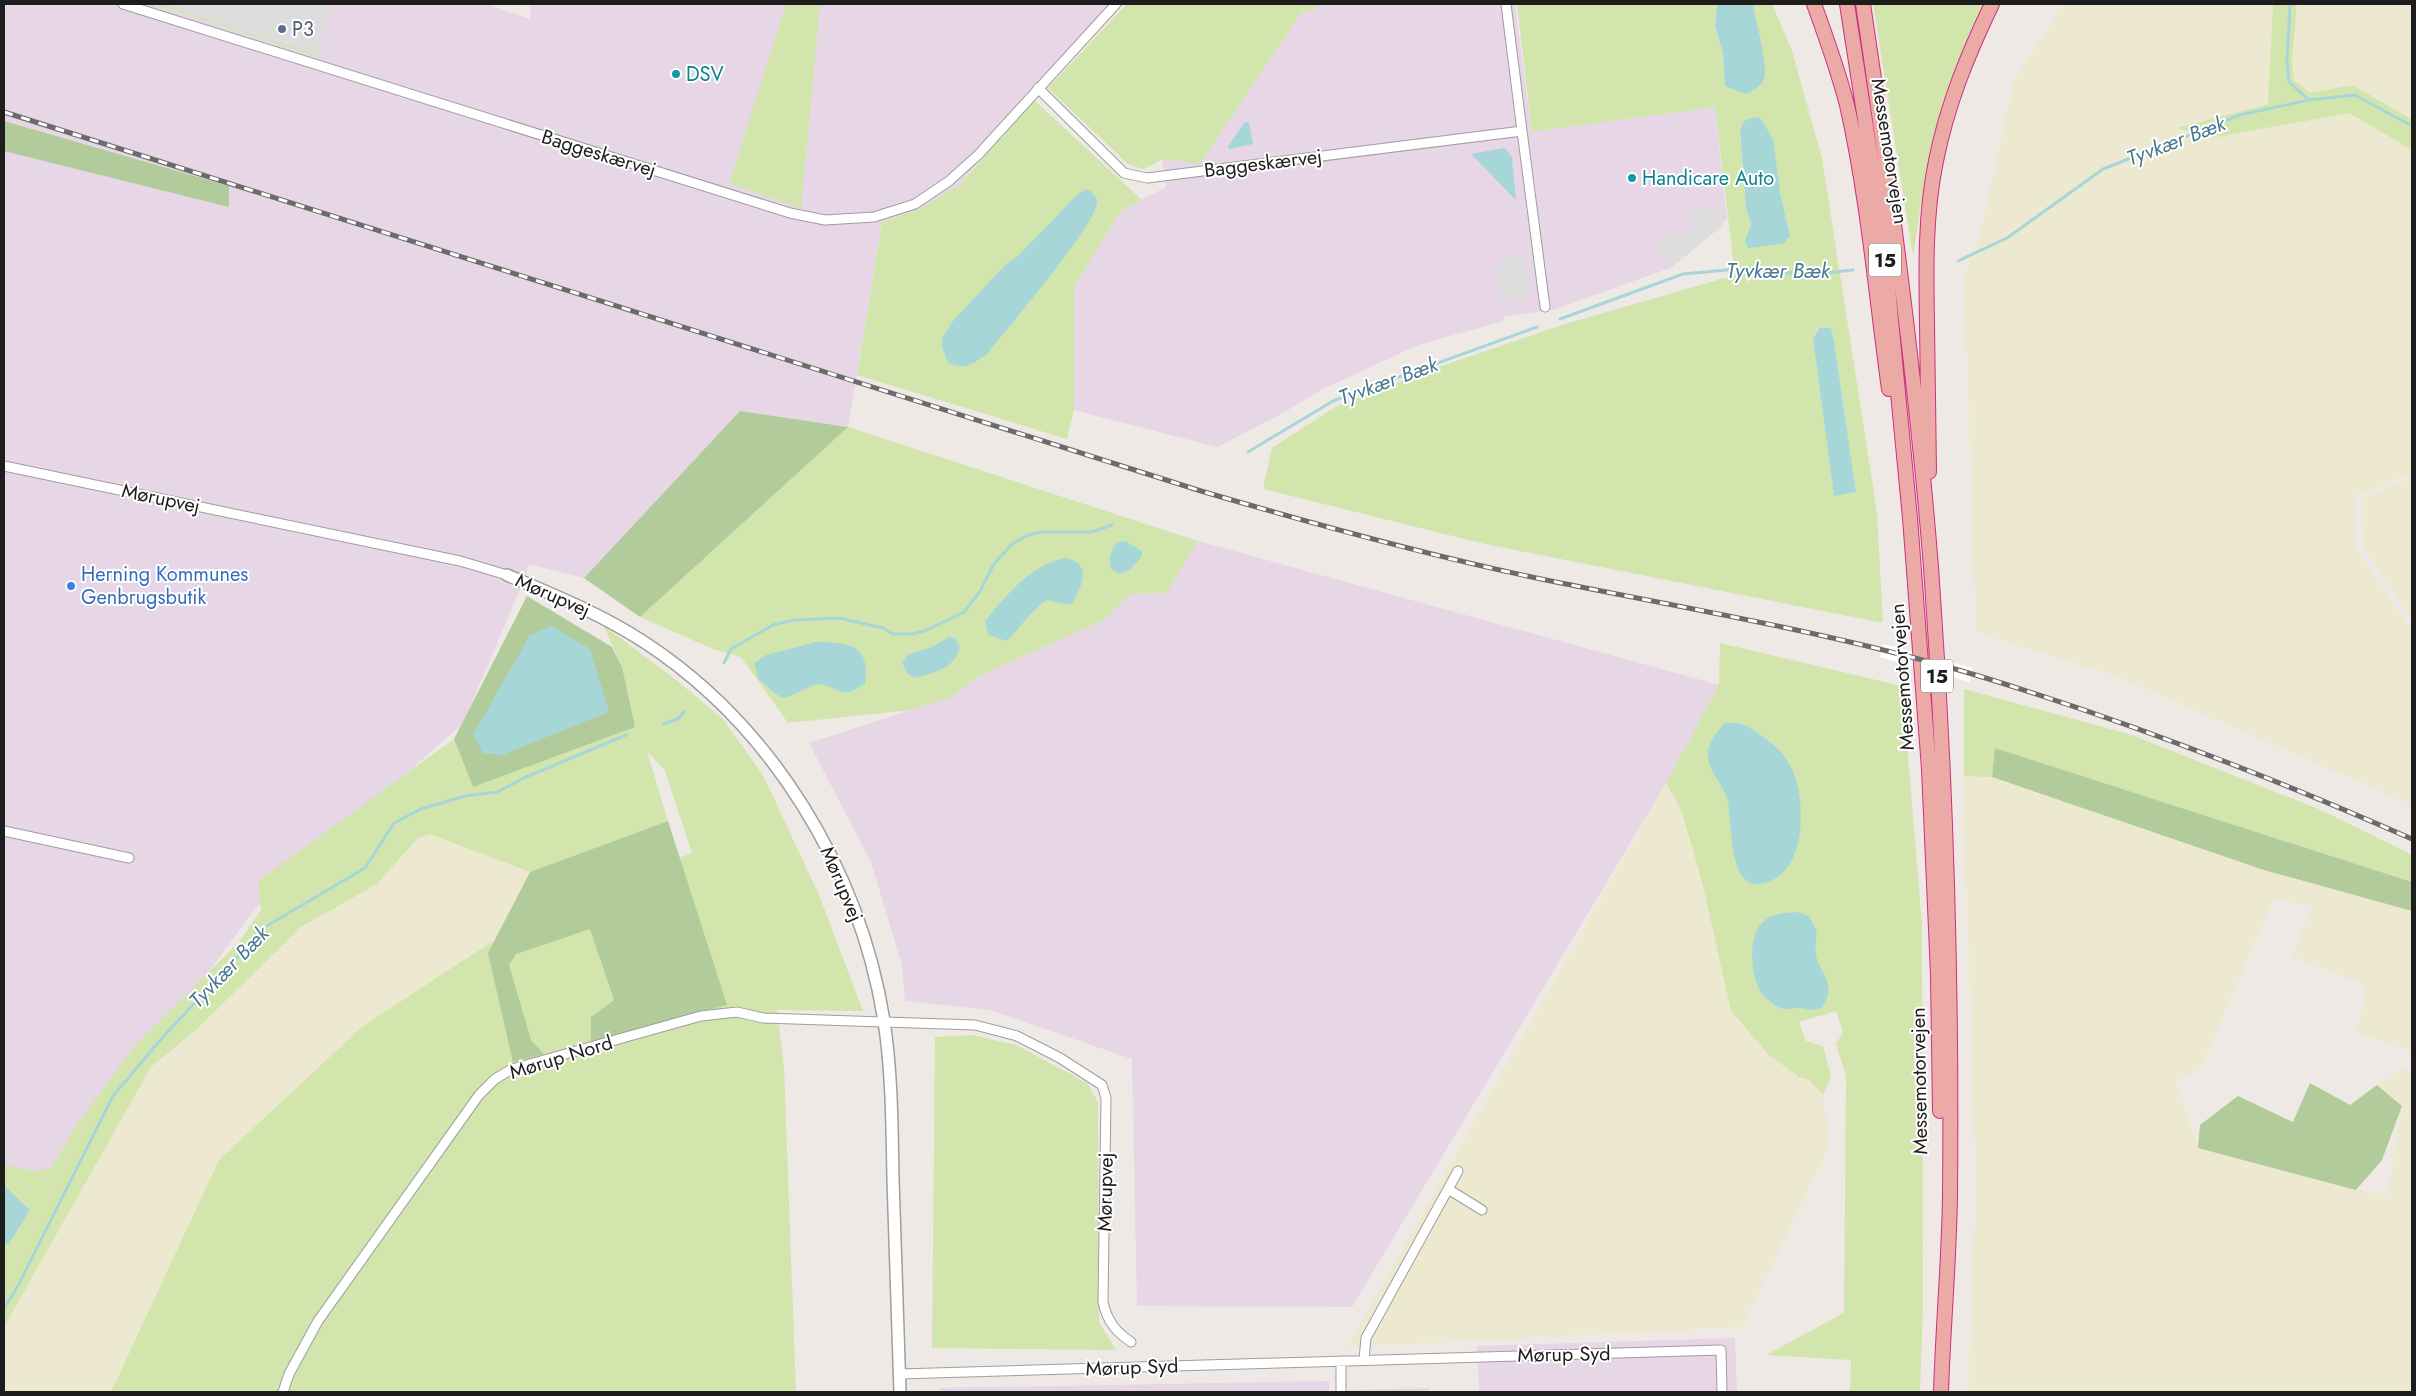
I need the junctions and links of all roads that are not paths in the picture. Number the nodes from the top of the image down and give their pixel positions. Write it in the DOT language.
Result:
graph roads {
  1 [pos="123,4"];
  2 [pos="1116,4"];
  3 [pos="1506,4"];
  4 [pos="1814,4"];
  5 [pos="1847,4"];
  6 [pos="1863,4"];
  7 [pos="1992,4"];
  8 [pos="1038,88"];
  9 [pos="1522,131"];
  10 [pos="1544,307"];
  11 [pos="4,466"];
  12 [pos="1910,518"];
  13 [pos="1930,565"];
  14 [pos="507,575"];
  15 [pos="4,831"];
  16 [pos="129,858"];
  17 [pos="884,1022"];
  18 [pos="1458,1171"];
  19 [pos="1448,1189"];
  20 [pos="1482,1210"];
  21 [pos="1131,1342"];
  22 [pos="1942,1352"];
  23 [pos="1364,1360"];
  24 [pos="1340,1361"];
  25 [pos="900,1374"];
  26 [pos="283,1392"];
  27 [pos="900,1392"];
  28 [pos="1342,1392"];
  29 [pos="1722,1392"];
  30 [pos="1940,1392"];
  1 -- 8 [label="street, Baggeskærvej"];
  2 -- 8 [label="street, Baggeskærvej"];
  3 -- 9 [label="street"];
  4 -- 12 [label="highway"];
  5 -- 12 [label="highway, Messemotorvejen / 15"];
  6 -- 13 [label="highway, Messemotorvejen / 15"];
  7 -- 13 [label="highway"];
  8 -- 9 [label="street, Baggeskærvej"];
  9 -- 10 [label="street"];
  11 -- 14 [label="street, Mørupvej"];
  12 -- 22 [label="highway, Messemotorvejen / 15"];
  13 -- 22 [label="highway, Messemotorvejen / 15"];
  14 -- 17 [label="street, Mørupvej"];
  15 -- 16 [label="street"];
  17 -- 21 [label="street, Mørupvej"];
  17 -- 25 [label="street, Mørupvej"];
  17 -- 26 [label="street, Mørup Nord"];
  18 -- 19 [label="street"];
  19 -- 20 [label="street"];
  19 -- 23 [label="street"];
  22 -- 30 [label="highway, Messemotorvejen / 15"];
  23 -- 24 [label="street, Mørup Syd"];
  23 -- 29 [label="street, Mørup Syd"];
  24 -- 25 [label="street, Mørup Syd"];
  24 -- 28 [label="street"];
  25 -- 27 [label="street, Mørupvej"];
}
